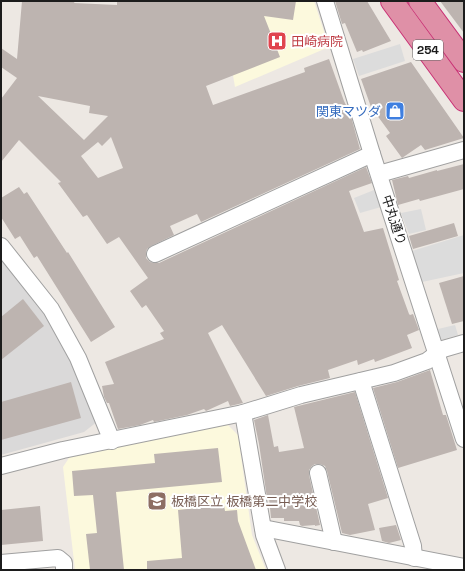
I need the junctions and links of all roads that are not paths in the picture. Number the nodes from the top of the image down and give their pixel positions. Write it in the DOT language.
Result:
graph roads {
  1 [pos="325,1"];
  2 [pos="392,1"];
  3 [pos="420,1"];
  4 [pos="464,61"];
  5 [pos="464,100"];
  6 [pos="464,150"];
  7 [pos="372,154"];
  8 [pos="379,174"];
  9 [pos="1,246"];
  10 [pos="155,254"];
  11 [pos="464,343"];
  12 [pos="437,354"];
  13 [pos="361,381"];
  14 [pos="243,413"];
  15 [pos="464,439"];
  16 [pos="112,441"];
  17 [pos="1,466"];
  18 [pos="318,473"];
  19 [pos="263,528"];
  20 [pos="334,542"];
  21 [pos="414,558"];
  22 [pos="1,563"];
  23 [pos="464,567"];
  24 [pos="64,570"];
  25 [pos="277,570"];
  1 -- 7 [label="street, 中丸通り"];
  2 -- 5 [label="highway, 254"];
  3 -- 4 [label="highway, 254"];
  6 -- 8 [label="street"];
  7 -- 8 [label="street, 中丸通り"];
  7 -- 10 [label="street"];
  8 -- 12 [label="street, 中丸通り"];
  9 -- 16 [label="street"];
  11 -- 12 [label="street"];
  12 -- 13 [label="street"];
  12 -- 15 [label="street, 中丸通り"];
  13 -- 14 [label="street"];
  13 -- 21 [label="street"];
  14 -- 16 [label="street"];
  14 -- 19 [label="street"];
  16 -- 17 [label="street"];
  18 -- 20 [label="street"];
  19 -- 20 [label="street"];
  19 -- 25 [label="street"];
  20 -- 21 [label="street"];
  21 -- 23 [label="street"];
  22 -- 24 [label="street"];
}
